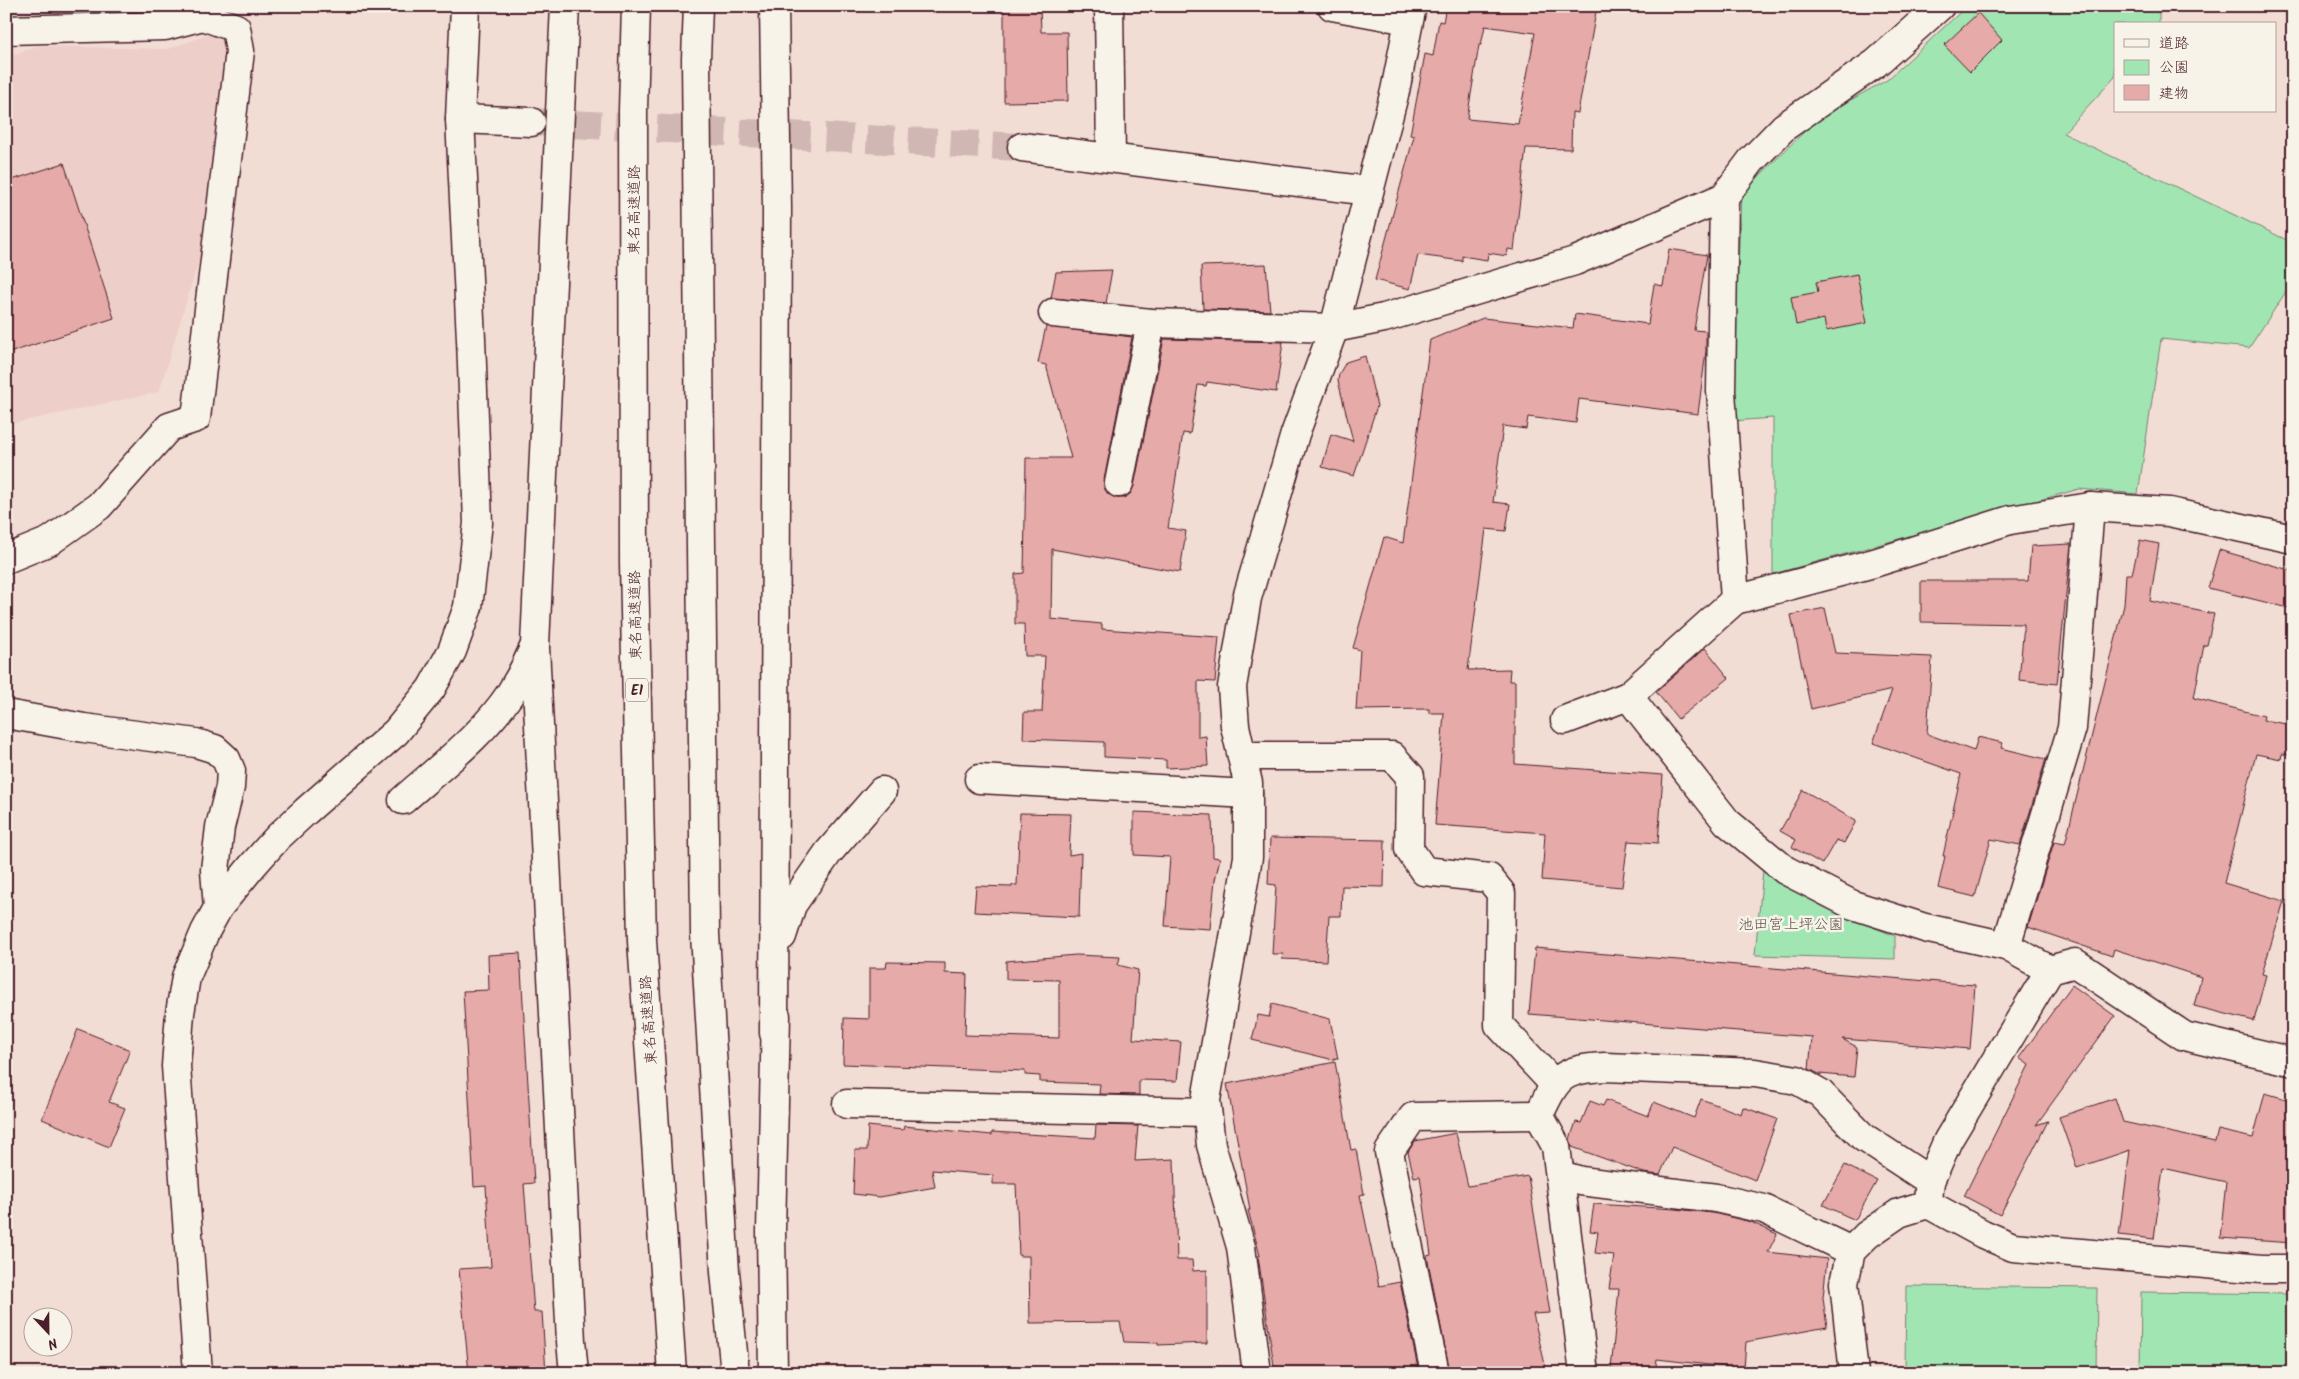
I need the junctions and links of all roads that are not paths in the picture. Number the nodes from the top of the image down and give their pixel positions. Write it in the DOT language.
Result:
graph roads {
  1 [pos="465,6"];
  2 [pos="565,6"];
  3 [pos="636,6"];
  4 [pos="698,6"];
  5 [pos="774,6"];
  6 [pos="1109,6"];
  7 [pos="1332,6"];
  8 [pos="1940,6"];
  9 [pos="1410,13"];
  10 [pos="6,30"];
  11 [pos="460,119"];
  12 [pos="531,122"];
  13 [pos="1022,147"];
  14 [pos="1111,157"];
  15 [pos="1369,191"];
  16 [pos="1724,197"];
  17 [pos="1053,313"];
  18 [pos="1151,324"];
  19 [pos="1334,328"];
  20 [pos="1120,483"];
  21 [pos="2090,507"];
  22 [pos="2293,539"];
  23 [pos="6,559"];
  24 [pos="1735,600"];
  25 [pos="535,645"];
  26 [pos="1628,696"];
  27 [pos="6,714"];
  28 [pos="1565,720"];
  29 [pos="1243,756"];
  30 [pos="979,779"];
  31 [pos="882,790"];
  32 [pos="1248,794"];
  33 [pos="403,800"];
  34 [pos="218,908"];
  35 [pos="2006,946"];
  36 [pos="2050,970"];
  37 [pos="774,1033"];
  38 [pos="2293,1062"];
  39 [pos="1554,1084"];
  40 [pos="847,1104"];
  41 [pos="1207,1112"];
  42 [pos="1539,1115"];
  43 [pos="1560,1175"];
  44 [pos="1929,1193"];
  45 [pos="1851,1251"];
  46 [pos="2293,1269"];
  47 [pos="198,1373"];
  48 [pos="574,1373"];
  49 [pos="672,1373"];
  50 [pos="735,1373"];
  51 [pos="773,1373"];
  52 [pos="1257,1373"];
  53 [pos="1434,1373"];
  54 [pos="1584,1373"];
  55 [pos="1854,1373"];
  1 -- 11 [label="main road"];
  2 -- 25 [label="main road"];
  3 -- 49 [label="main road, 東名高速道路 / E1"];
  4 -- 50 [label="main road"];
  5 -- 37 [label="main road"];
  6 -- 14 [label="main road"];
  7 -- 9 [label="main road"];
  8 -- 16 [label="main road"];
  9 -- 15 [label="main road"];
  10 -- 23 [label="main road"];
  11 -- 12 [label="main road"];
  11 -- 34 [label="main road"];
  13 -- 14 [label="main road"];
  14 -- 15 [label="main road"];
  15 -- 19 [label="main road"];
  16 -- 19 [label="main road"];
  16 -- 24 [label="main road"];
  17 -- 18 [label="main road"];
  18 -- 19 [label="main road"];
  18 -- 20 [label="main road"];
  19 -- 29 [label="main road"];
  21 -- 22 [label="main road"];
  21 -- 24 [label="main road"];
  21 -- 35 [label="main road"];
  24 -- 26 [label="main road"];
  25 -- 33 [label="main road"];
  25 -- 48 [label="main road"];
  26 -- 28 [label="main road"];
  26 -- 35 [label="main road"];
  27 -- 34 [label="main road"];
  29 -- 32 [label="main road"];
  29 -- 39 [label="main road"];
  30 -- 32 [label="main road"];
  31 -- 37 [label="main road"];
  32 -- 41 [label="main road"];
  34 -- 47 [label="main road"];
  35 -- 36 [label="main road"];
  36 -- 38 [label="main road"];
  36 -- 44 [label="main road"];
  37 -- 51 [label="main road"];
  39 -- 42 [label="main road"];
  39 -- 44 [label="main road"];
  40 -- 41 [label="main road"];
  41 -- 52 [label="main road"];
  42 -- 43 [label="main road"];
  42 -- 53 [label="main road"];
  43 -- 45 [label="main road"];
  43 -- 54 [label="main road"];
  44 -- 45 [label="main road"];
  44 -- 46 [label="main road"];
  45 -- 55 [label="main road"];
}
